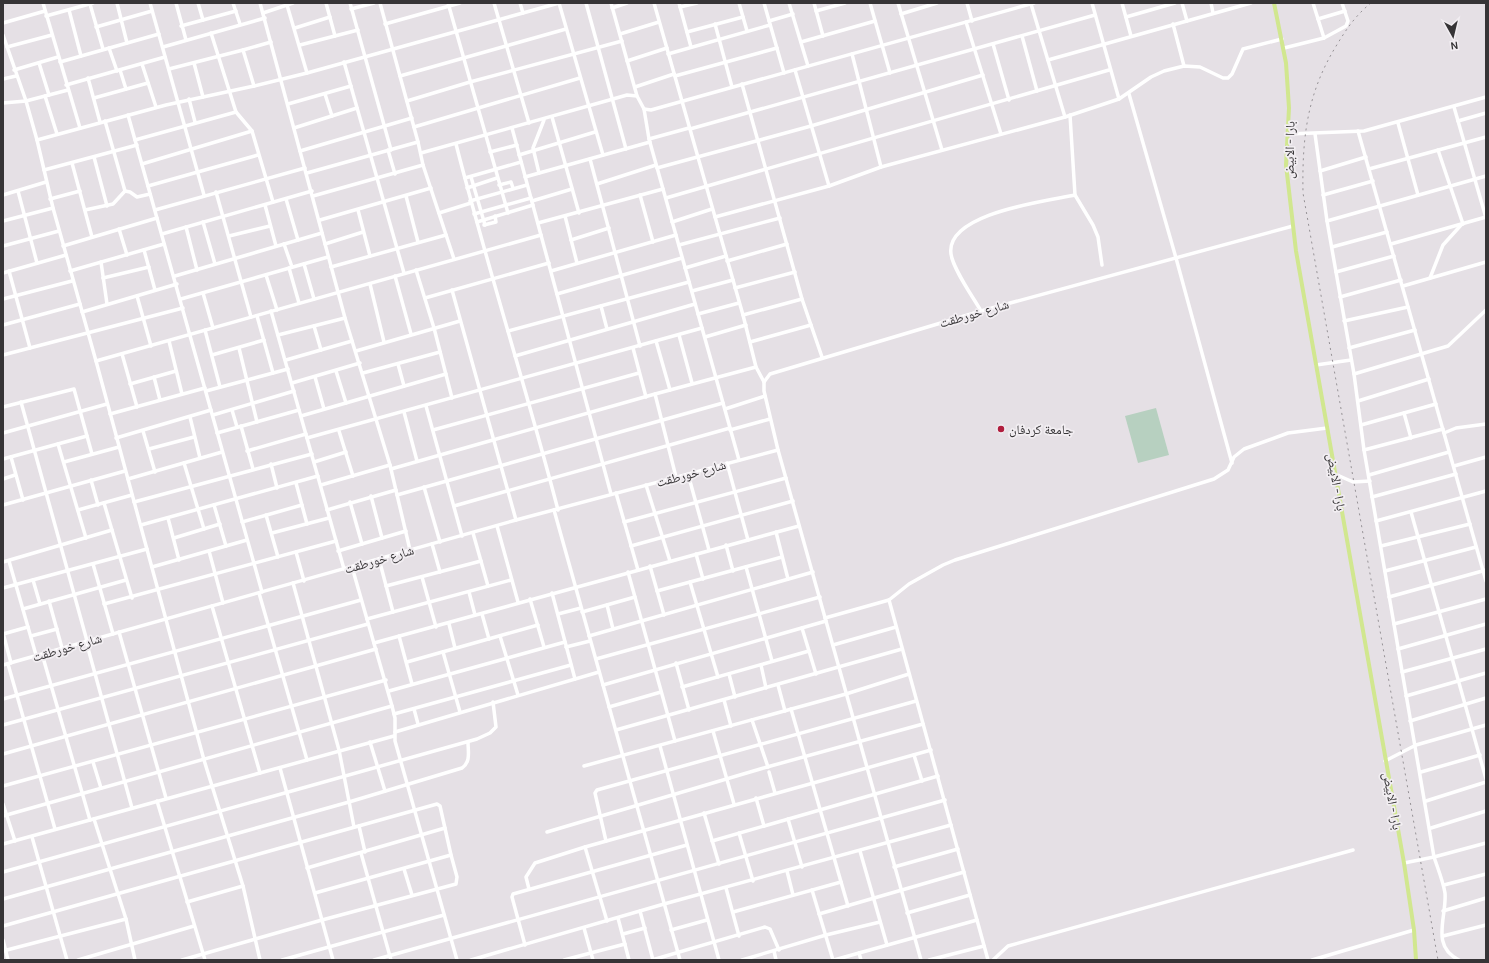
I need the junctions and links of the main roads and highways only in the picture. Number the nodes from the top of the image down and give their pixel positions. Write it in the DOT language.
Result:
graph roads {
  1 [pos="1274,3"];
  2 [pos="1416,960"];
  1 -- 2 [label="main road, بارا - الابيض"];
}
